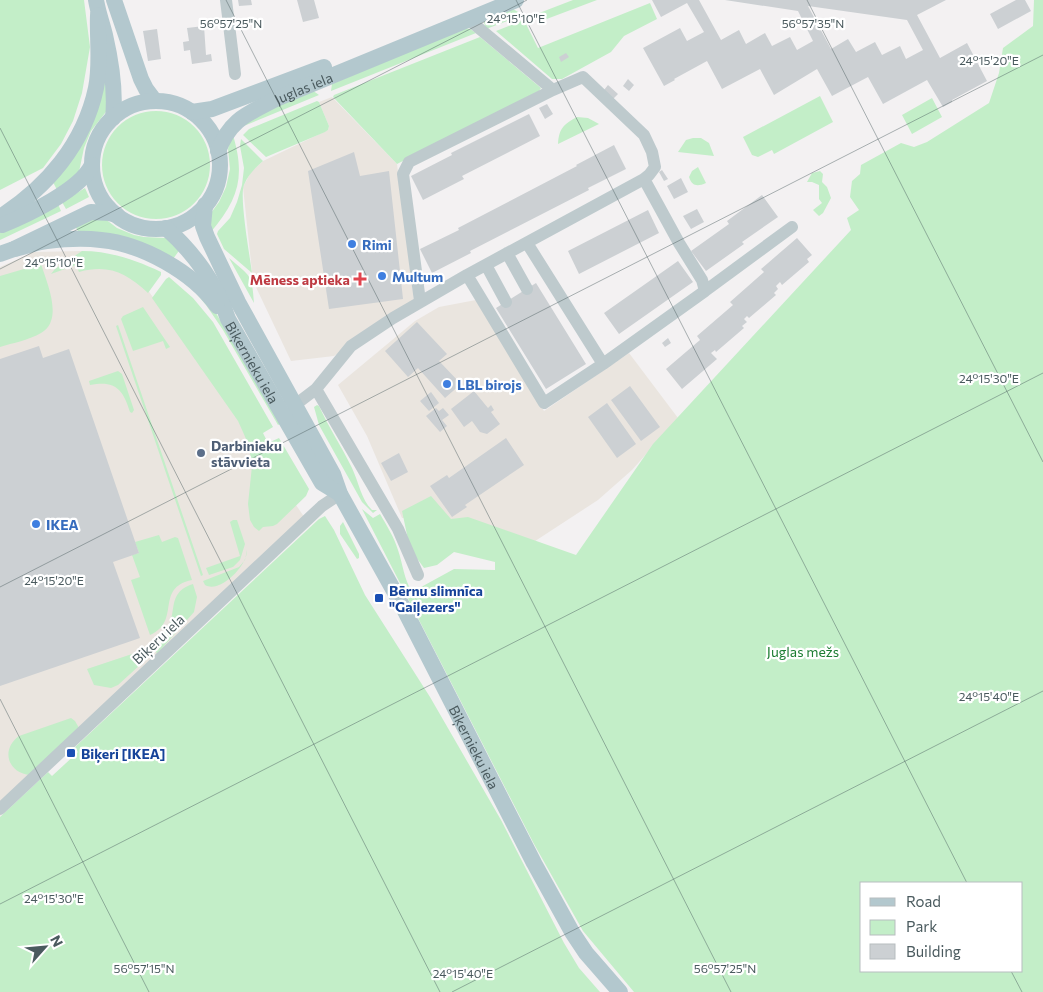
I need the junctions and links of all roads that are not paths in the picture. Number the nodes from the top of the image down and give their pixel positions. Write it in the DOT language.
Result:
graph roads {
  1 [pos="114,0"];
  2 [pos="226,0"];
  3 [pos="516,0"];
  4 [pos="98,5"];
  5 [pos="468,19"];
  6 [pos="405,44"];
  7 [pos="235,74"];
  8 [pos="553,90"];
  9 [pos="155,101"];
  10 [pos="127,108"];
  11 [pos="197,117"];
  12 [pos="113,118"];
  13 [pos="218,151"];
  14 [pos="92,165"];
  15 [pos="644,179"];
  16 [pos="105,203"];
  17 [pos="205,205"];
  18 [pos="117,215"];
  19 [pos="0,217"];
  20 [pos="192,217"];
  21 [pos="0,226"];
  22 [pos="792,227"];
  23 [pos="166,228"];
  24 [pos="527,243"];
  25 [pos="5,249"];
  26 [pos="507,253"];
  27 [pos="486,265"];
  28 [pos="467,275"];
  29 [pos="526,289"];
  30 [pos="705,291"];
  31 [pos="420,301"];
  32 [pos="238,302"];
  33 [pos="506,302"];
  34 [pos="228,319"];
  35 [pos="603,364"];
  36 [pos="316,389"];
  37 [pos="288,409"];
  38 [pos="340,494"];
  39 [pos="418,575"];
  40 [pos="0,809"];
  41 [pos="620,992"];
  1 -- 9 [label="main road"];
  2 -- 7 [label="street"];
  3 -- 5 [label="main road, Juglas iela"];
  4 -- 10 [label="main road"];
  4 -- 12 [label="main road"];
  4 -- 19 [label="main road"];
  5 -- 6 [label="main road, Juglas iela"];
  5 -- 8 [label="street"];
  6 -- 11 [label="main road, Juglas iela"];
  6 -- 13 [label="main road, Juglas iela"];
  8 -- 15 [label="street"];
  8 -- 31 [label="street"];
  9 -- 10 [label="main road"];
  9 -- 11 [label="main road"];
  10 -- 12 [label="main road"];
  11 -- 13 [label="main road"];
  12 -- 14 [label="main road"];
  13 -- 17 [label="main road"];
  14 -- 16 [label="main road"];
  14 -- 21 [label="main road"];
  15 -- 24 [label="street"];
  15 -- 30 [label="street"];
  16 -- 18 [label="main road"];
  16 -- 25 [label="main road"];
  17 -- 20 [label="main road"];
  17 -- 32 [label="main road, Biķernieku iela"];
  18 -- 23 [label="main road"];
  18 -- 25 [label="main road"];
  20 -- 23 [label="main road"];
  20 -- 32 [label="main road, Biķernieku iela"];
  22 -- 30 [label="street"];
  23 -- 34 [label="main road, Biķernieku iela"];
  24 -- 26 [label="street"];
  24 -- 35 [label="street"];
  25 -- 34 [label="main road"];
  26 -- 27 [label="street"];
  26 -- 29 [label="street"];
  27 -- 28 [label="street"];
  27 -- 33 [label="street"];
  28 -- 31 [label="street"];
  28 -- 35 [label="street"];
  30 -- 35 [label="street"];
  31 -- 36 [label="street"];
  32 -- 37 [label="main road, Biķernieku iela"];
  34 -- 37 [label="main road, Biķernieku iela"];
  36 -- 37 [label="street"];
  36 -- 39 [label="street"];
  37 -- 38 [label="main road, Biķernieku iela"];
  38 -- 40 [label="street, Biķeru iela"];
  38 -- 41 [label="main road, Biķernieku iela"];
}
